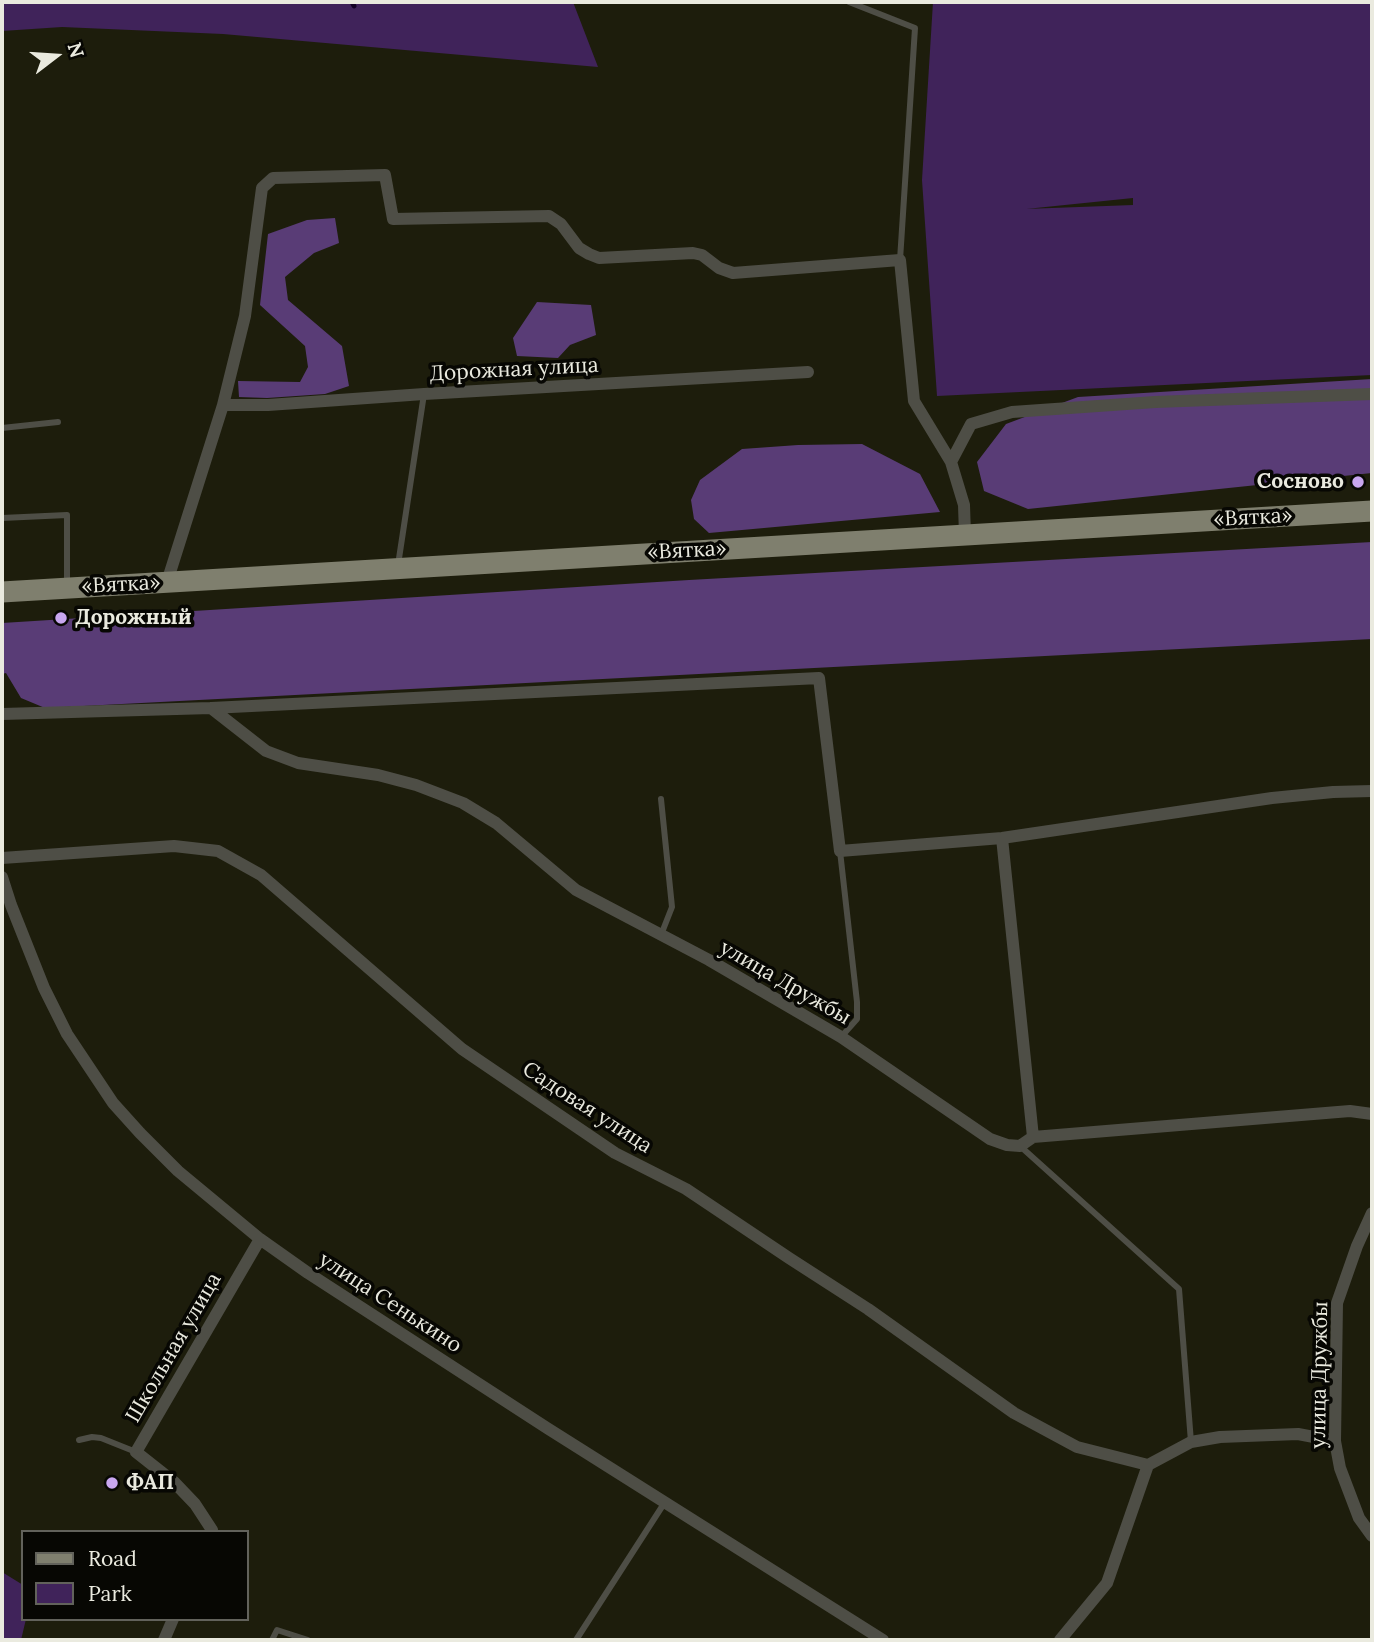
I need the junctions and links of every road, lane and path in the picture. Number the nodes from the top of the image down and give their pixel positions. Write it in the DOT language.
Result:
graph roads {
  1 [pos="849,2"];
  2 [pos="900,260"];
  3 [pos="808,372"];
  4 [pos="424,394"];
  5 [pos="1372,394"];
  6 [pos="223,405"];
  7 [pos="58,422"];
  8 [pos="2,428"];
  9 [pos="951,462"];
  10 [pos="1372,511"];
  11 [pos="2,518"];
  12 [pos="965,535"];
  13 [pos="397,569"];
  14 [pos="167,582"];
  15 [pos="67,588"];
  16 [pos="2,592"];
  17 [pos="211,708"];
  18 [pos="2,714"];
  19 [pos="1372,791"];
  20 [pos="661,799"];
  21 [pos="1002,838"];
  22 [pos="840,851"];
  23 [pos="2,858"];
  24 [pos="2,877"];
  25 [pos="661,934"];
  26 [pos="841,1037"];
  27 [pos="1372,1114"];
  28 [pos="1033,1137"];
  29 [pos="1020,1146"];
  30 [pos="1372,1213"];
  31 [pos="260,1239"];
  32 [pos="79,1440"];
  33 [pos="1335,1441"];
  34 [pos="1191,1442"];
  35 [pos="136,1452"];
  36 [pos="1148,1465"];
  37 [pos="665,1502"];
  38 [pos="212,1530"];
  39 [pos="1372,1536"];
  40 [pos="172,1621"];
  41 [pos="164,1640"];
  42 [pos="272,1640"];
  43 [pos="309,1640"];
  44 [pos="576,1640"];
  45 [pos="883,1640"];
  46 [pos="1060,1640"];
  1 -- 2 [label="lane"];
  2 -- 6 [label="street"];
  2 -- 9 [label="street"];
  3 -- 4 [label="street, Дорожная улица"];
  4 -- 6 [label="street, Дорожная улица"];
  4 -- 13 [label="lane"];
  5 -- 9 [label="street"];
  6 -- 14 [label="street"];
  7 -- 8 [label="lane"];
  9 -- 12 [label="street"];
  10 -- 12 [label="main road, «Вятка»"];
  11 -- 15 [label="lane"];
  12 -- 13 [label="main road, «Вятка»"];
  13 -- 14 [label="main road, «Вятка»"];
  14 -- 15 [label="main road, «Вятка»"];
  15 -- 16 [label="main road, «Вятка»"];
  17 -- 18 [label="street"];
  17 -- 22 [label="street"];
  17 -- 25 [label="street, улица Дружбы"];
  19 -- 21 [label="street"];
  20 -- 25 [label="lane"];
  21 -- 22 [label="street"];
  21 -- 28 [label="street"];
  22 -- 26 [label="lane"];
  23 -- 36 [label="street, Садовая улица"];
  24 -- 31 [label="street, улица Сенькино"];
  25 -- 26 [label="street, улица Дружбы"];
  26 -- 29 [label="street, улица Дружбы"];
  27 -- 28 [label="street"];
  28 -- 29 [label="street"];
  29 -- 34 [label="lane"];
  30 -- 33 [label="street, улица Дружбы"];
  31 -- 35 [label="street, Школьная улица"];
  31 -- 37 [label="street, улица Сенькино"];
  32 -- 35 [label="lane"];
  33 -- 34 [label="street"];
  33 -- 39 [label="street, улица Дружбы"];
  34 -- 36 [label="street"];
  35 -- 38 [label="street, Школьная улица"];
  36 -- 46 [label="street"];
  37 -- 44 [label="lane"];
  37 -- 45 [label="street, улица Сенькино"];
  40 -- 41 [label="street"];
  42 -- 43 [label="lane"];
}
